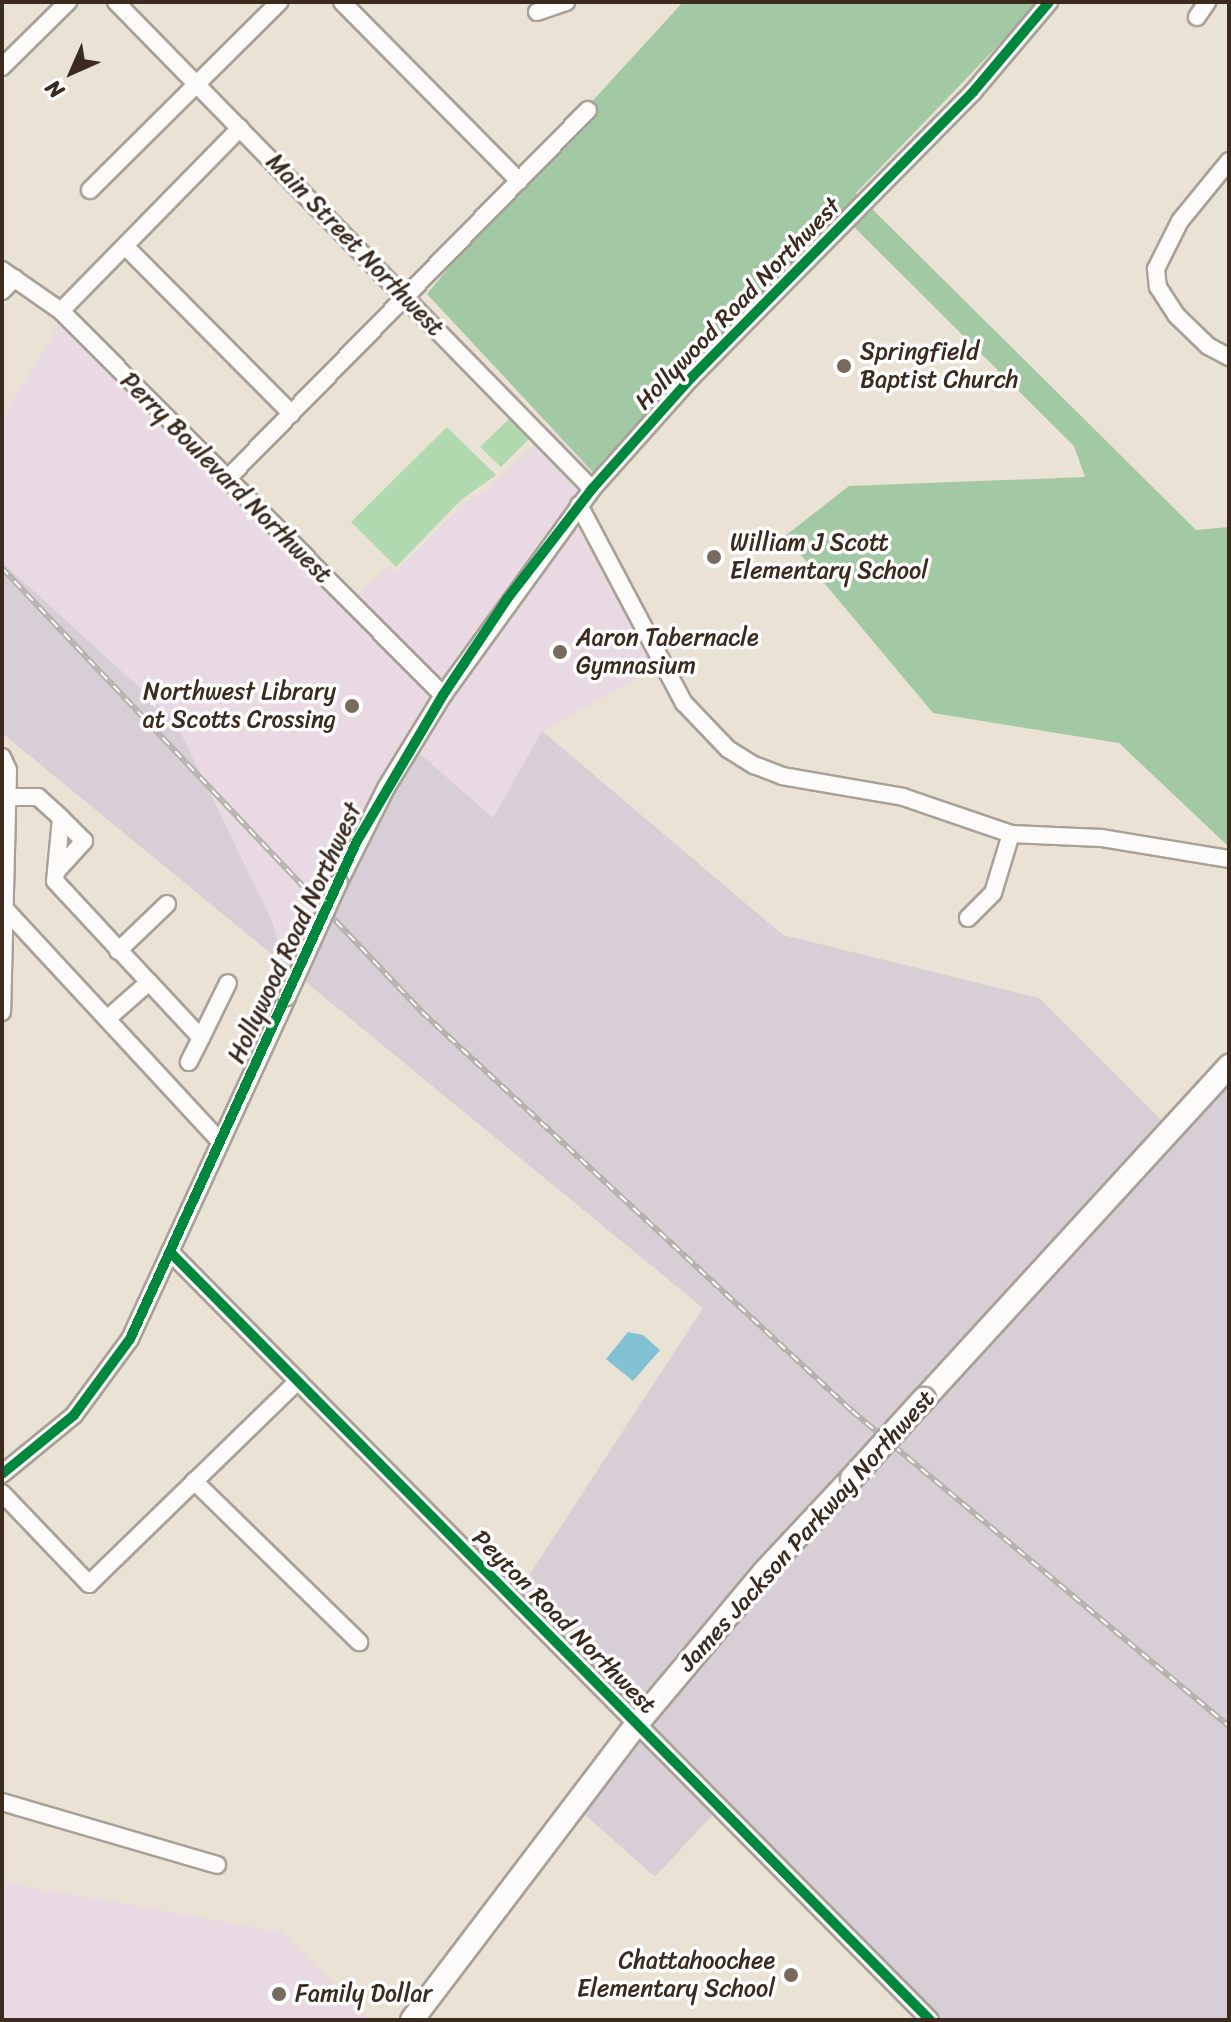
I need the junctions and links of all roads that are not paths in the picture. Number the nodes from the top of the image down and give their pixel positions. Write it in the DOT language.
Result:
graph roads {
  1 [pos="116,2"];
  2 [pos="279,2"];
  3 [pos="342,2"];
  4 [pos="566,2"];
  5 [pos="1049,2"];
  6 [pos="1207,2"];
  7 [pos="60,4"];
  8 [pos="537,12"];
  9 [pos="1197,17"];
  10 [pos="2,67"];
  11 [pos="197,84"];
  12 [pos="588,110"];
  13 [pos="240,128"];
  14 [pos="1228,163"];
  15 [pos="519,181"];
  16 [pos="90,190"];
  17 [pos="126,247"];
  18 [pos="8,274"];
  19 [pos="2,291"];
  20 [pos="408,297"];
  21 [pos="61,311"];
  22 [pos="1229,357"];
  23 [pos="292,414"];
  24 [pos="227,479"];
  25 [pos="592,489"];
  26 [pos="579,505"];
  27 [pos="443,695"];
  28 [pos="2,757"];
  29 [pos="7,797"];
  30 [pos="61,818"];
  31 [pos="1011,834"];
  32 [pos="1229,859"];
  33 [pos="56,872"];
  34 [pos="167,904"];
  35 [pos="5,909"];
  36 [pos="968,918"];
  37 [pos="118,951"];
  38 [pos="149,982"];
  39 [pos="228,983"];
  40 [pos="2,1012"];
  41 [pos="107,1019"];
  42 [pos="201,1038"];
  43 [pos="189,1062"];
  44 [pos="1229,1066"];
  45 [pos="220,1141"];
  46 [pos="170,1252"];
  47 [pos="298,1381"];
  48 [pos="2,1474"];
  49 [pos="194,1481"];
  50 [pos="2,1493"];
  51 [pos="359,1642"];
  52 [pos="637,1724"];
  53 [pos="2,1802"];
  54 [pos="217,1865"];
  55 [pos="412,2020"];
  56 [pos="930,2020"];
  1 -- 11 [label="street, Main Street Northwest"];
  2 -- 11 [label="street"];
  3 -- 15 [label="street"];
  4 -- 8 [label="street"];
  5 -- 25 [label="street, Hollywood Road Northwest"];
  6 -- 9 [label="street"];
  7 -- 10 [label="street"];
  11 -- 13 [label="street, Main Street Northwest"];
  11 -- 16 [label="street"];
  12 -- 15 [label="street"];
  13 -- 17 [label="street"];
  13 -- 20 [label="street, Main Street Northwest"];
  14 -- 22 [label="street"];
  15 -- 20 [label="street"];
  17 -- 21 [label="street"];
  17 -- 23 [label="street"];
  18 -- 19 [label="street"];
  18 -- 21 [label="street, Perry Boulevard Northwest"];
  20 -- 23 [label="street"];
  20 -- 25 [label="street, Main Street Northwest"];
  21 -- 24 [label="street, Perry Boulevard Northwest"];
  23 -- 24 [label="street"];
  24 -- 27 [label="street, Perry Boulevard Northwest"];
  25 -- 26 [label="street, Hollywood Road Northwest"];
  26 -- 27 [label="street, Hollywood Road Northwest"];
  26 -- 31 [label="street"];
  27 -- 45 [label="street, Hollywood Road Northwest, bridge"];
  28 -- 29 [label="street"];
  29 -- 30 [label="street"];
  29 -- 35 [label="street"];
  30 -- 33 [label="street"];
  30 -- 33 [label="street"];
  31 -- 32 [label="street"];
  31 -- 36 [label="street"];
  33 -- 37 [label="street"];
  34 -- 37 [label="street"];
  35 -- 40 [label="street"];
  35 -- 41 [label="street"];
  37 -- 38 [label="street"];
  38 -- 41 [label="street"];
  38 -- 42 [label="street"];
  39 -- 42 [label="street"];
  41 -- 45 [label="street"];
  42 -- 43 [label="street"];
  44 -- 52 [label="main road, James Jackson Parkway Northwest, bridge"];
  45 -- 46 [label="street, Hollywood Road Northwest"];
  46 -- 47 [label="street, Peyton Road Northwest"];
  46 -- 48 [label="street, Hollywood Road Northwest"];
  47 -- 49 [label="street"];
  47 -- 52 [label="street, Peyton Road Northwest"];
  49 -- 50 [label="street"];
  49 -- 51 [label="street"];
  52 -- 55 [label="main road, James Jackson Parkway Northwest"];
  52 -- 56 [label="street, Peyton Road Northwest"];
  53 -- 54 [label="street"];
}
